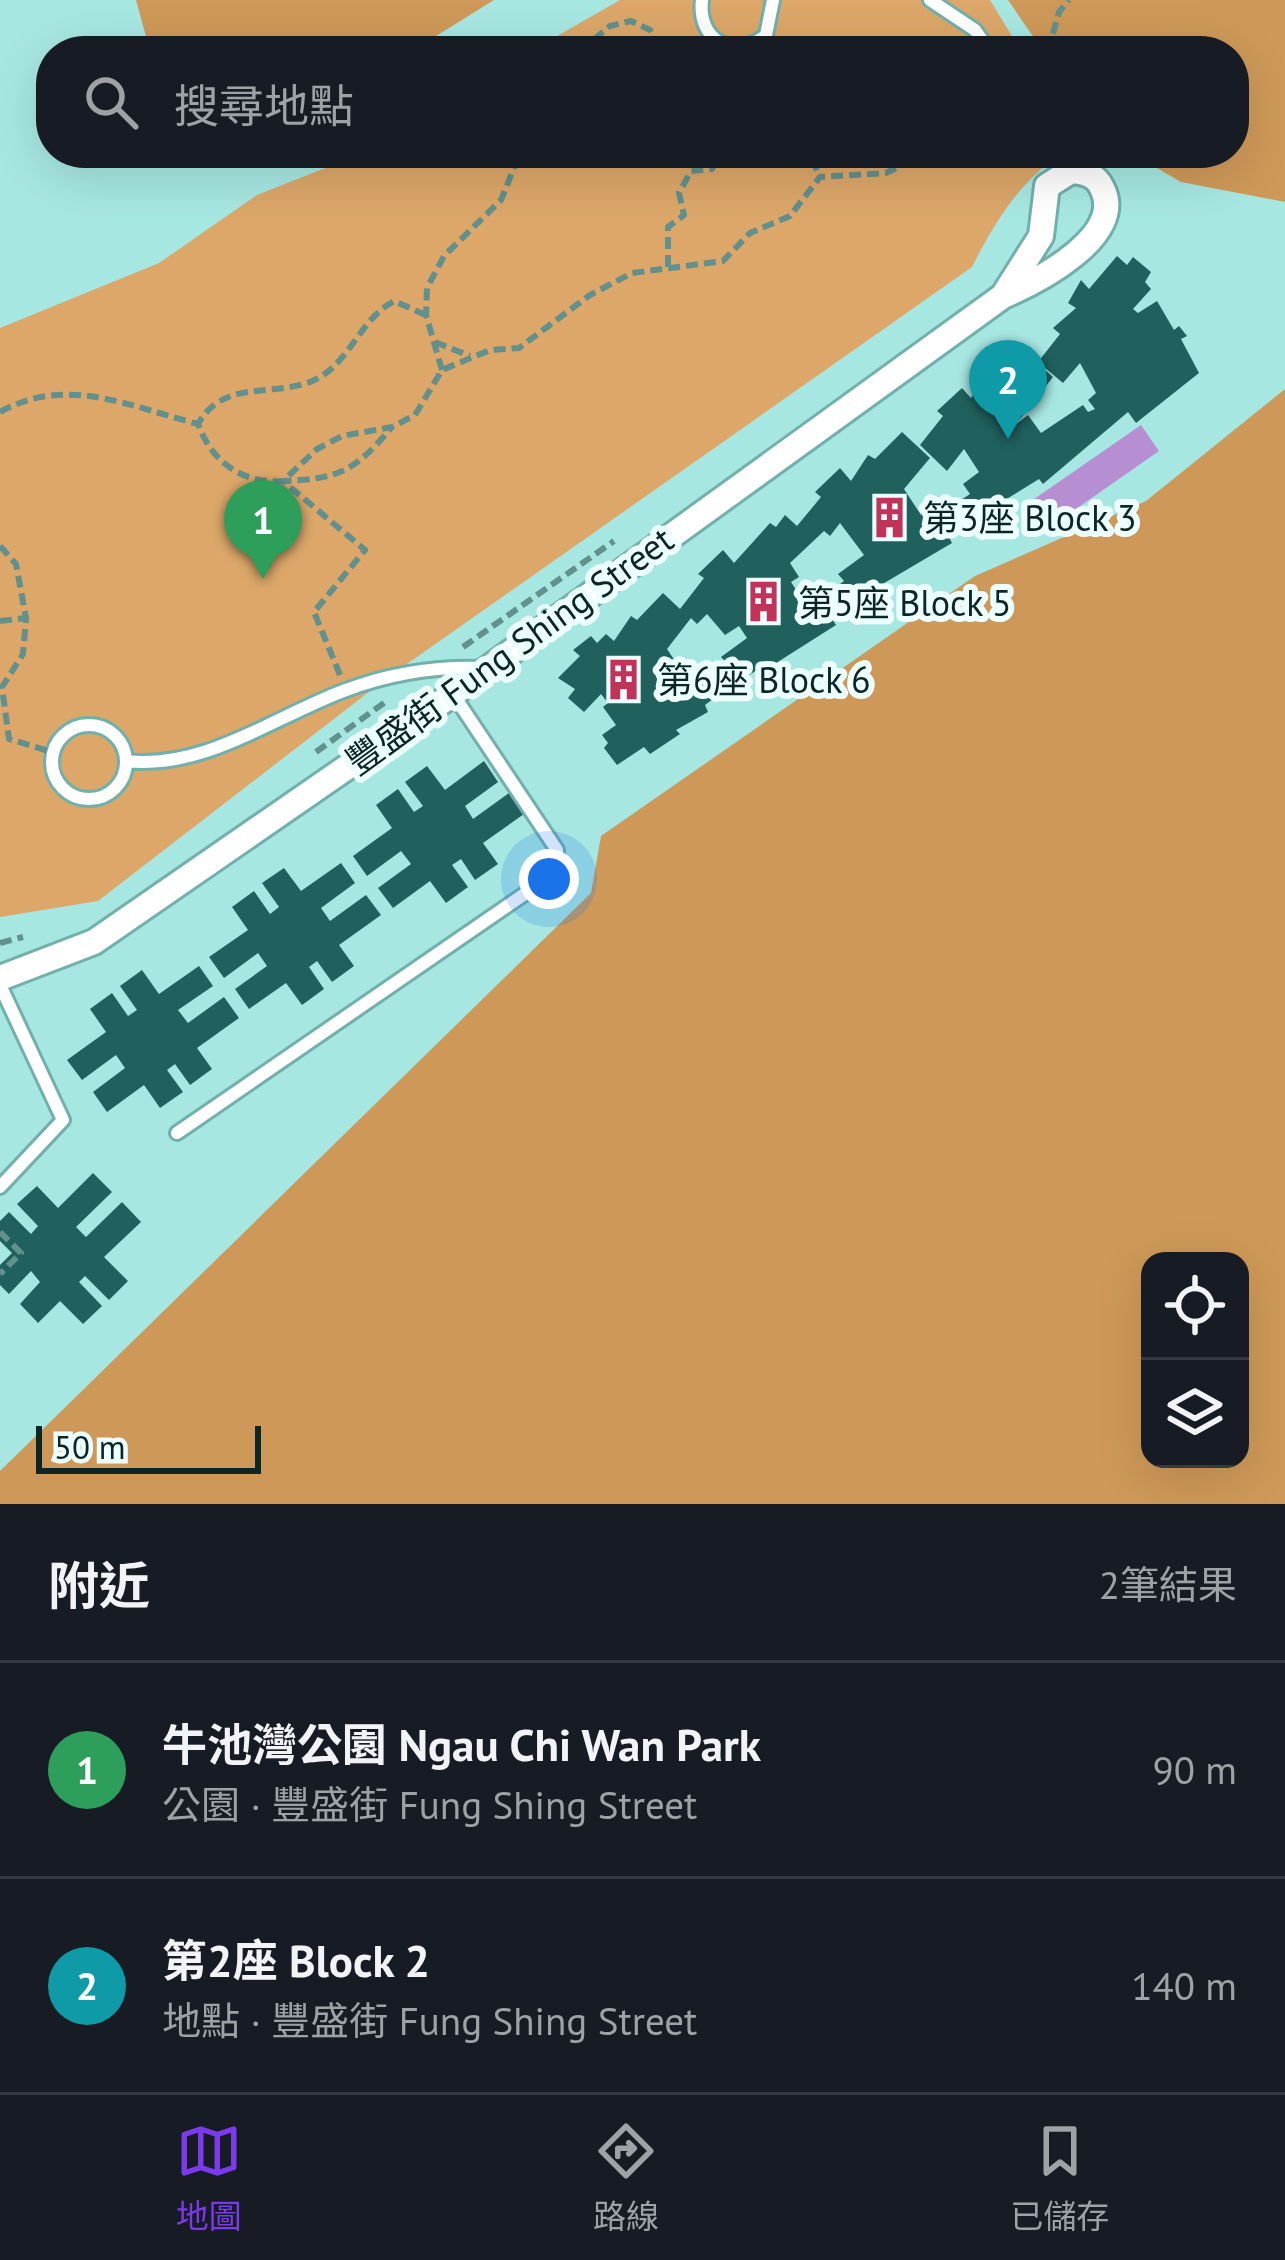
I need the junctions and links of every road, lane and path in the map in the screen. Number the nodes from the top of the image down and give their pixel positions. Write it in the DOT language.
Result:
graph roads {
  1 [pos="702,0"];
  2 [pos="773,0"];
  3 [pos="929,0"];
  4 [pos="1069,0"];
  5 [pos="598,36"];
  6 [pos="653,36"];
  7 [pos="710,36"];
  8 [pos="764,36"];
  9 [pos="980,36"];
  10 [pos="1054,36"];
  11 [pos="514,168"];
  12 [pos="713,168"];
  13 [pos="816,168"];
  14 [pos="896,168"];
  15 [pos="1064,168"];
  16 [pos="1076,168"];
  17 [pos="820,177"];
  18 [pos="668,268"];
  19 [pos="1004,296"];
  20 [pos="426,314"];
  21 [pos="435,342"];
  22 [pos="472,356"];
  23 [pos="442,370"];
  24 [pos="0,412"];
  25 [pos="198,424"];
  26 [pos="392,428"];
  27 [pos="283,482"];
  28 [pos="0,546"];
  29 [pos="26,618"];
  30 [pos="0,621"];
  31 [pos="485,668"];
  32 [pos="338,671"];
  33 [pos="1,687"];
  34 [pos="453,694"];
  35 [pos="4,739"];
  36 [pos="52,752"];
  37 [pos="126,761"];
  38 [pos="0,982"];
  39 [pos="177,1133"];
  40 [pos="0,1187"];
  41 [pos="0,1232"];
  42 [pos="0,1274"];
  1 -- 7 [label="lane"];
  2 -- 8 [label="lane"];
  3 -- 9 [label="lane"];
  4 -- 10 [label="path"];
  5 -- 6 [label="path"];
  11 -- 20 [label="path"];
  12 -- 18 [label="path"];
  13 -- 17 [label="path"];
  14 -- 17 [label="path"];
  15 -- 19 [label="street, 豐盛街 Fung Shing Street"];
  16 -- 19 [label="street, 豐盛街 Fung Shing Street"];
  17 -- 18 [label="path"];
  18 -- 22 [label="path"];
  19 -- 31 [label="street, 豐盛街 Fung Shing Street"];
  20 -- 21 [label="path"];
  20 -- 25 [label="path"];
  21 -- 22 [label="path"];
  21 -- 23 [label="path"];
  22 -- 23 [label="path"];
  23 -- 26 [label="path"];
  24 -- 25 [label="path"];
  25 -- 27 [label="path"];
  26 -- 27 [label="path"];
  26 -- 27 [label="path"];
  27 -- 32 [label="path"];
  28 -- 29 [label="path"];
  29 -- 30 [label="path"];
  29 -- 33 [label="path"];
  31 -- 34 [label="street, 豐盛街 Fung Shing Street"];
  31 -- 37 [label="lane"];
  33 -- 35 [label="path"];
  34 -- 38 [label="street, 豐盛街 Fung Shing Street"];
  34 -- 39 [label="lane"];
  35 -- 36 [label="path"];
  36 -- 37 [label="lane"];
  36 -- 37 [label="lane"];
  38 -- 40 [label="lane"];
  41 -- 42 [label="path"];
}
